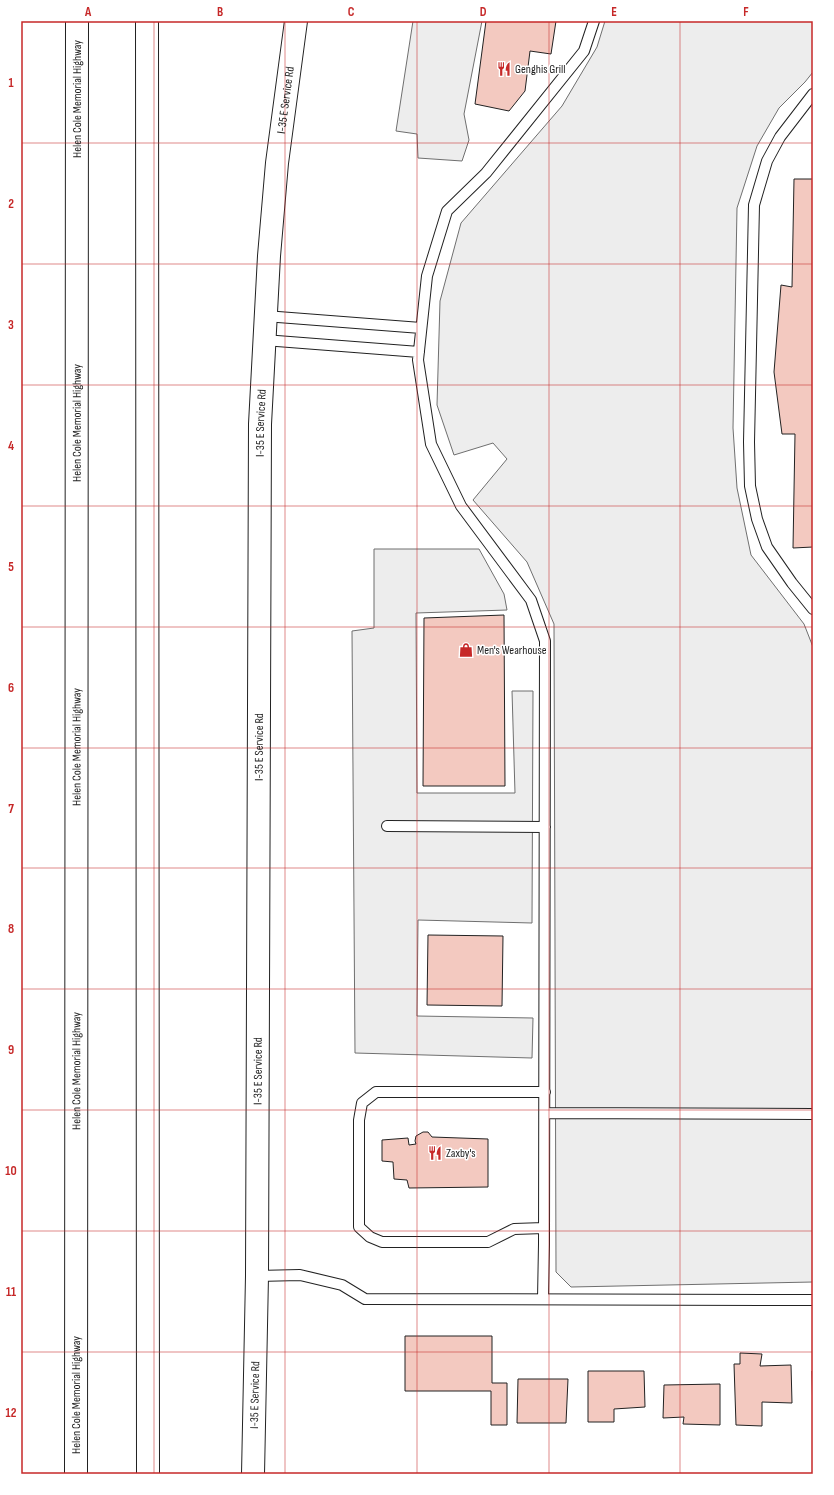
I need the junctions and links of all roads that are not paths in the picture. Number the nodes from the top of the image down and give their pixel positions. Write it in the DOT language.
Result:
graph roads {
  1 [pos="65,21"];
  2 [pos="77,21"];
  3 [pos="147,21"];
  4 [pos="162,21"];
  5 [pos="296,21"];
  6 [pos="594,21"];
  7 [pos="813,94"];
  8 [pos="147,98"];
  9 [pos="77,99"];
  10 [pos="265,316"];
  11 [pos="421,328"];
  12 [pos="264,340"];
  13 [pos="419,352"];
  14 [pos="813,609"];
  15 [pos="387,826"];
  16 [pos="545,827"];
  17 [pos="544,1092"];
  18 [pos="544,1113"];
  19 [pos="813,1114"];
  20 [pos="544,1228"];
  21 [pos="257,1276"];
  22 [pos="543,1299"];
  23 [pos="813,1300"];
  24 [pos="76,1474"];
  25 [pos="148,1474"];
  26 [pos="253,1474"];
  1 -- 9 [label="main road"];
  2 -- 9 [label="main road, Helen Cole Memorial Highway"];
  3 -- 8 [label="main road"];
  4 -- 8 [label="main road"];
  5 -- 10 [label="main road, I-35 E Service Rd"];
  6 -- 11 [label="lane"];
  7 -- 14 [label="lane"];
  8 -- 25 [label="main road"];
  9 -- 24 [label="main road, Helen Cole Memorial Highway"];
  10 -- 11 [label="lane"];
  10 -- 12 [label="main road, I-35 E Service Rd"];
  11 -- 13 [label="lane"];
  12 -- 13 [label="lane"];
  12 -- 21 [label="main road, I-35 E Service Rd"];
  13 -- 16 [label="lane"];
  15 -- 16 [label="lane"];
  16 -- 17 [label="lane"];
  17 -- 18 [label="lane"];
  17 -- 20 [label="lane"];
  18 -- 19 [label="lane"];
  18 -- 20 [label="lane"];
  20 -- 22 [label="lane"];
  21 -- 22 [label="lane"];
  21 -- 26 [label="main road, I-35 E Service Rd"];
  22 -- 23 [label="lane"];
}
